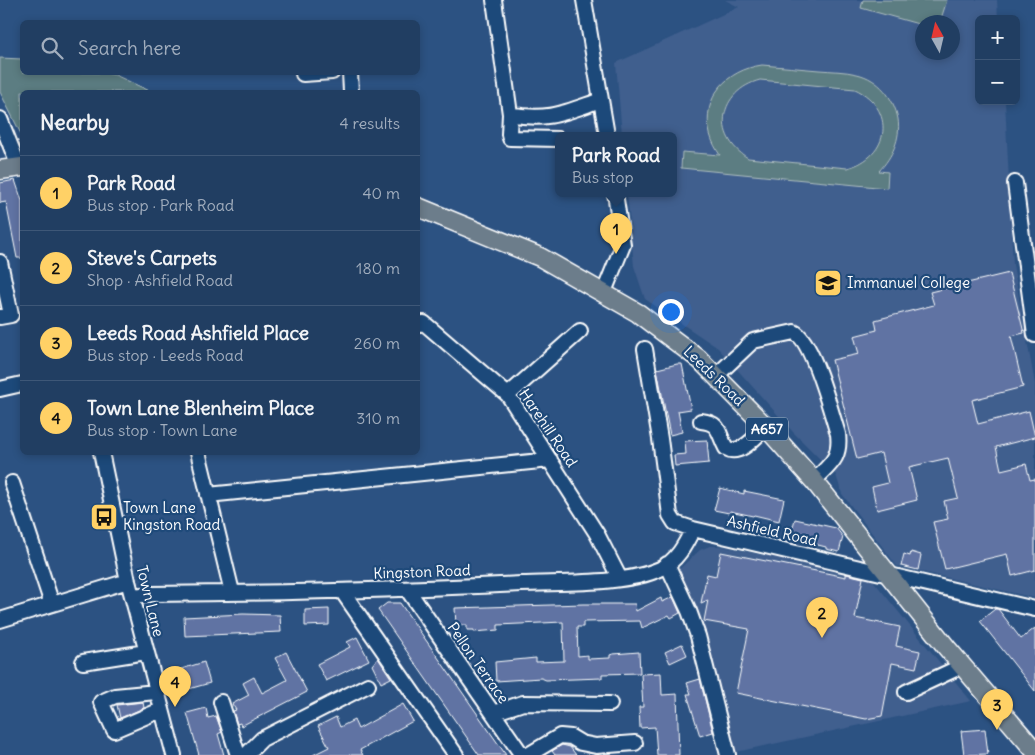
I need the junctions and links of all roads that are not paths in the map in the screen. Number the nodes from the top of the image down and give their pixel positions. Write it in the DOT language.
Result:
graph roads {
  1 [pos="494,0"];
  2 [pos="584,0"];
  3 [pos="350,75"];
  4 [pos="351,90"];
  5 [pos="601,100"];
  6 [pos="510,114"];
  7 [pos="0,118"];
  8 [pos="606,132"];
  9 [pos="555,139"];
  10 [pos="20,165"];
  11 [pos="20,167"];
  12 [pos="0,170"];
  13 [pos="1015,183"];
  14 [pos="616,197"];
  15 [pos="420,208"];
  16 [pos="0,262"];
  17 [pos="604,292"];
  18 [pos="6,316"];
  19 [pos="420,324"];
  20 [pos="580,331"];
  21 [pos="1035,335"];
  22 [pos="645,349"];
  23 [pos="716,376"];
  24 [pos="20,384"];
  25 [pos="0,389"];
  26 [pos="508,395"];
  27 [pos="701,421"];
  28 [pos="766,427"];
  29 [pos="102,455"];
  30 [pos="199,455"];
  31 [pos="550,460"];
  32 [pos="814,481"];
  33 [pos="12,483"];
  34 [pos="208,496"];
  35 [pos="693,529"];
  36 [pos="667,564"];
  37 [pos="887,574"];
  38 [pos="620,579"];
  39 [pos="128,581"];
  40 [pos="407,589"];
  41 [pos="342,591"];
  42 [pos="232,592"];
  43 [pos="132,596"];
  44 [pos="52,604"];
  45 [pos="1035,609"];
  46 [pos="0,620"];
  47 [pos="146,652"];
  48 [pos="83,662"];
  49 [pos="962,666"];
  50 [pos="368,685"];
  51 [pos="156,692"];
  52 [pos="906,692"];
  53 [pos="221,702"];
  54 [pos="610,704"];
  55 [pos="161,710"];
  56 [pos="493,713"];
  57 [pos="635,743"];
  58 [pos="1035,751"];
  59 [pos="174,755"];
  60 [pos="238,755"];
  61 [pos="246,755"];
  62 [pos="456,755"];
  63 [pos="522,755"];
  64 [pos="528,755"];
  65 [pos="728,755"];
  1 -- 6 [label="street"];
  2 -- 5 [label="street"];
  3 -- 4 [label="street"];
  5 -- 6 [label="street"];
  5 -- 8 [label="street"];
  6 -- 9 [label="street"];
  7 -- 10 [label="street"];
  11 -- 12 [label="main road"];
  13 -- 21 [label="street"];
  14 -- 17 [label="street"];
  15 -- 17 [label="main road, Leeds Road / A657"];
  16 -- 18 [label="street"];
  17 -- 23 [label="main road, Leeds Road / A657"];
  19 -- 26 [label="street, Harehill Road"];
  20 -- 26 [label="street"];
  22 -- 35 [label="street, Ashfield Road"];
  23 -- 28 [label="main road, Leeds Road / A657"];
  23 -- 32 [label="street"];
  24 -- 25 [label="street"];
  26 -- 31 [label="street, Harehill Road"];
  27 -- 28 [label="street"];
  28 -- 32 [label="main road, Leeds Road / A657"];
  29 -- 39 [label="street, Town Lane"];
  30 -- 34 [label="street"];
  31 -- 34 [label="street"];
  31 -- 38 [label="street, Harehill Road"];
  32 -- 37 [label="main road, Leeds Road / A657"];
  33 -- 44 [label="street"];
  34 -- 42 [label="street"];
  35 -- 36 [label="street, Kingston Road"];
  35 -- 37 [label="street, Ashfield Road"];
  36 -- 38 [label="street, Kingston Road"];
  36 -- 65 [label="street"];
  37 -- 45 [label="street, Ashfield Road"];
  37 -- 49 [label="main road, Leeds Road / A657"];
  38 -- 40 [label="street, Kingston Road"];
  39 -- 43 [label="street, Town Lane"];
  39 -- 44 [label="street"];
  40 -- 41 [label="street, Kingston Road"];
  40 -- 56 [label="street, Pellon Terrace"];
  41 -- 42 [label="street, Kingston Road"];
  41 -- 62 [label="street"];
  42 -- 43 [label="street, Kingston Road"];
  43 -- 47 [label="street, Town Lane"];
  44 -- 46 [label="street"];
  47 -- 48 [label="street"];
  47 -- 51 [label="street, Town Lane"];
  49 -- 52 [label="street"];
  49 -- 58 [label="main road, Leeds Road / A657"];
  50 -- 61 [label="street"];
  51 -- 55 [label="street, Town Lane"];
  51 -- 55 [label="street"];
  53 -- 60 [label="street"];
  54 -- 56 [label="street"];
  55 -- 59 [label="street, Town Lane"];
  56 -- 63 [label="street, Pellon Terrace"];
  57 -- 64 [label="street"];
}
